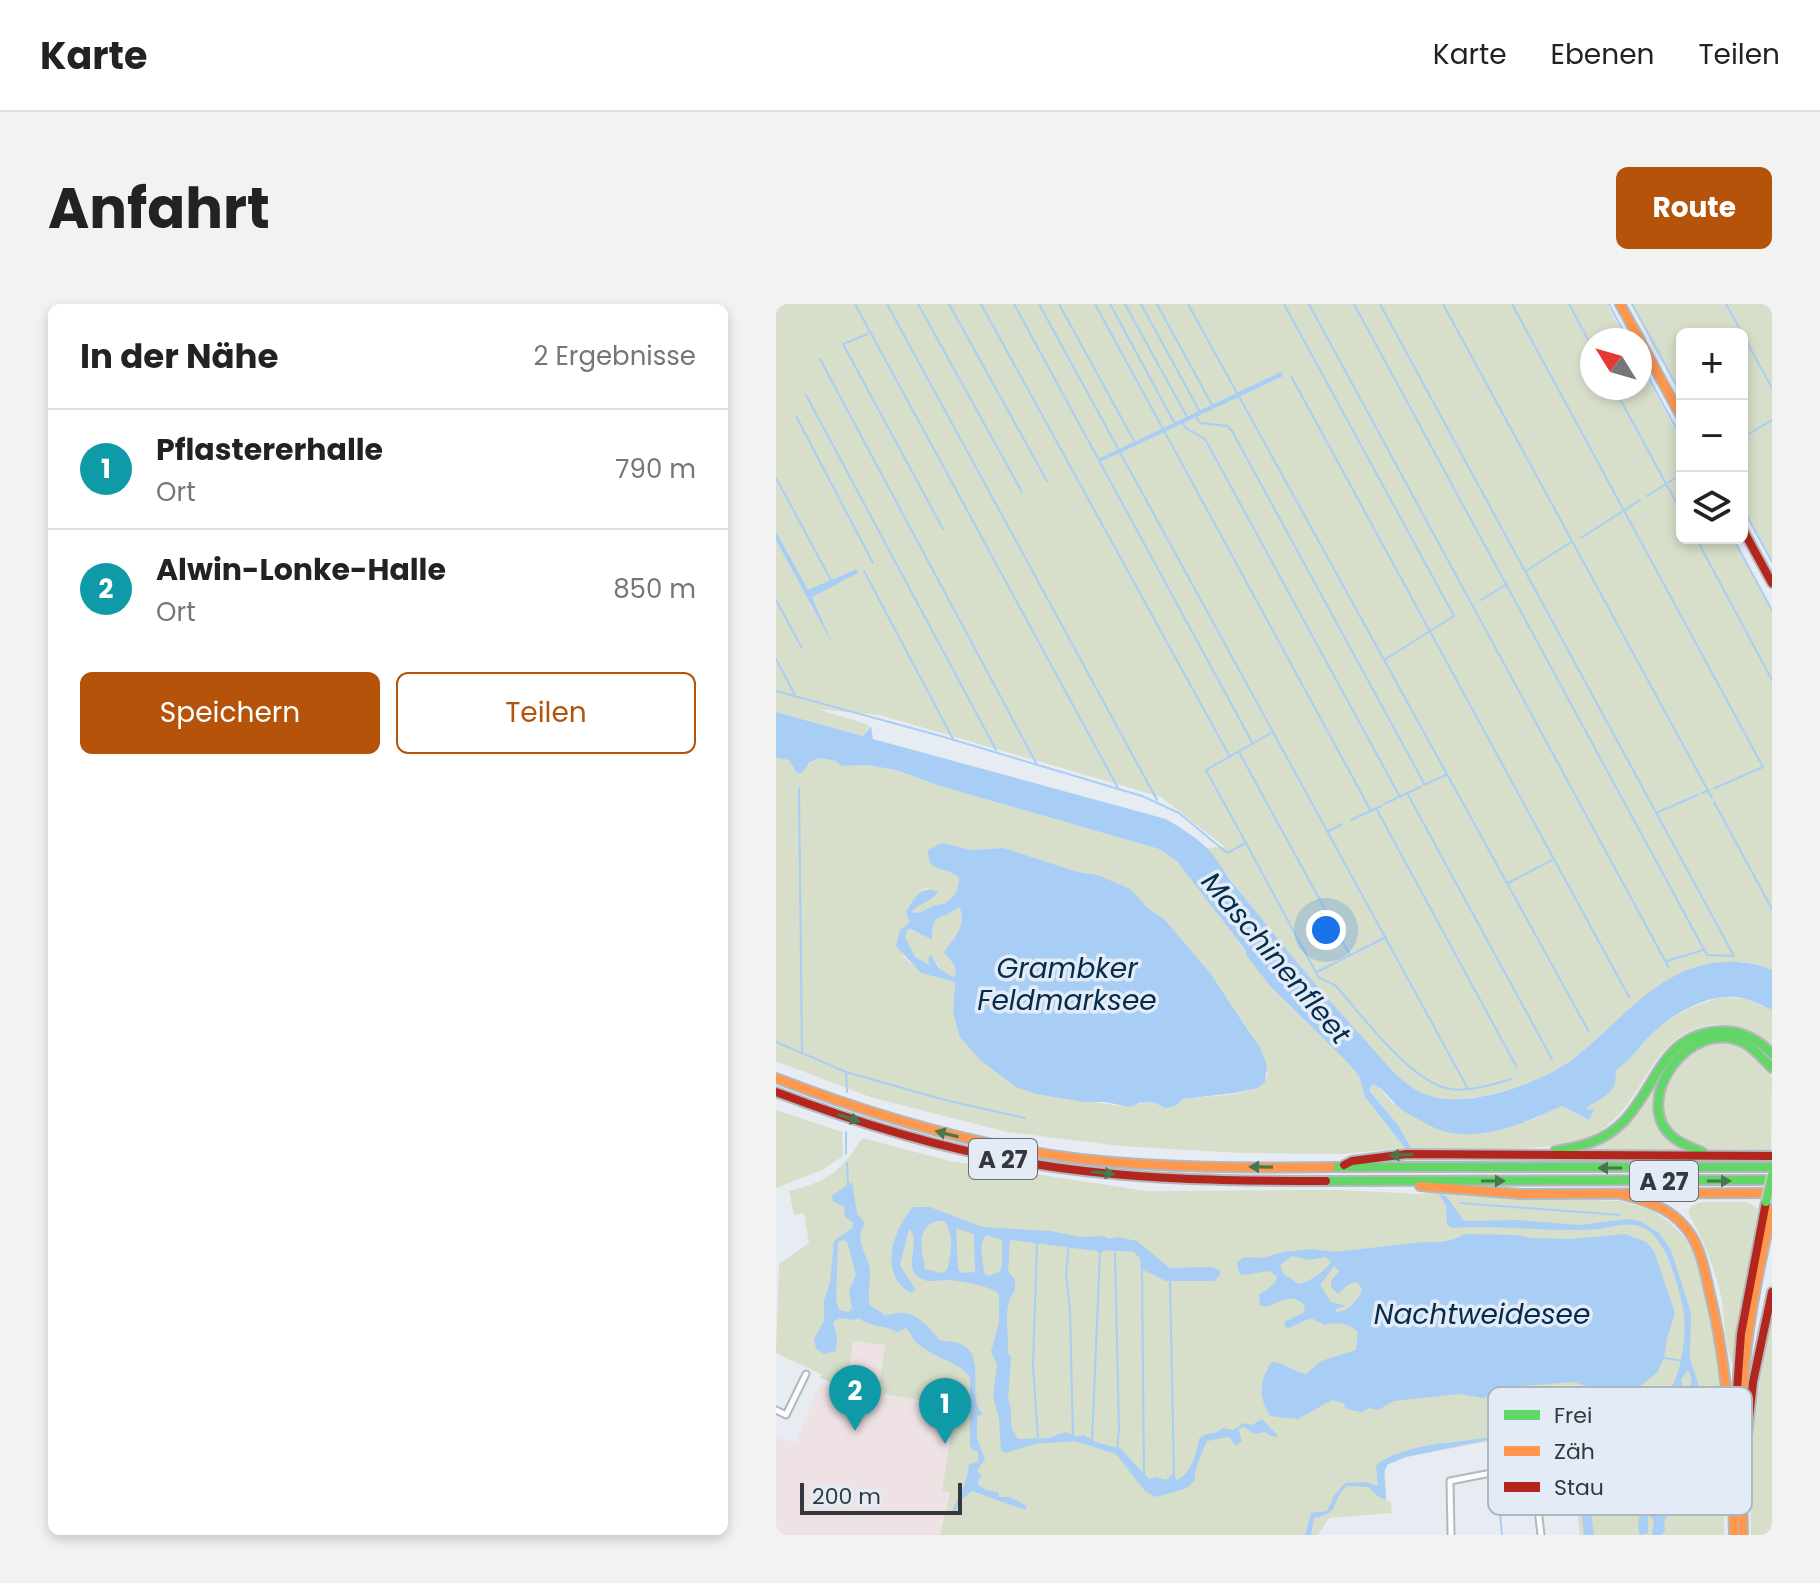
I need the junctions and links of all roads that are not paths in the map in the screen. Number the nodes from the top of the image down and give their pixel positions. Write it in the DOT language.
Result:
graph roads {
  1 [pos="1620,304"];
  2 [pos="1633,328"];
  3 [pos="1652,362"];
  4 [pos="1676,407"];
  5 [pos="1748,539"];
  6 [pos="1772,583"];
  7 [pos="1772,1054"];
  8 [pos="1772,1068"];
  9 [pos="776,1078"];
  10 [pos="776,1092"];
  11 [pos="1531,1155"];
  12 [pos="1727,1156"];
  13 [pos="1772,1156"];
  14 [pos="1339,1167"];
  15 [pos="1772,1167"];
  16 [pos="1772,1178"];
  17 [pos="1387,1181"];
  18 [pos="1772,1193"];
  19 [pos="1620,1194"];
  20 [pos="1772,1210"];
  21 [pos="1772,1292"];
  22 [pos="806,1374"];
  23 [pos="1727,1387"];
  24 [pos="1738,1387"];
  25 [pos="1743,1387"];
  26 [pos="1752,1391"];
  27 [pos="776,1410"];
  28 [pos="1488,1473"];
  29 [pos="1538,1515"];
  30 [pos="1734,1515"];
  31 [pos="1743,1515"];
  32 [pos="1451,1535"];
  33 [pos="1541,1535"];
  34 [pos="1734,1535"];
  35 [pos="1743,1535"];
  1 -- 2 [label="main road"];
  3 -- 4 [label="main road"];
  5 -- 6 [label="main road"];
  7 -- 11 [label="main road"];
  8 -- 12 [label="main road"];
  14 -- 9 [label="main road, A 27, one-way"];
  10 -- 17 [label="main road, A 27, one-way"];
  11 -- 12 [label="main road"];
  11 -- 14 [label="main road, one-way"];
  12 -- 13 [label="main road"];
  15 -- 14 [label="main road, A 27, one-way"];
  17 -- 16 [label="main road, A 27, one-way"];
  16 -- 24 [label="main road, bridge"];
  17 -- 19 [label="main road"];
  18 -- 19 [label="main road"];
  19 -- 23 [label="main road"];
  20 -- 25 [label="main road"];
  21 -- 26 [label="main road"];
  22 -- 27 [label="street"];
  28 -- 32 [label="street"];
  29 -- 33 [label="street"];
  30 -- 34 [label="main road"];
  31 -- 35 [label="main road"];
}
